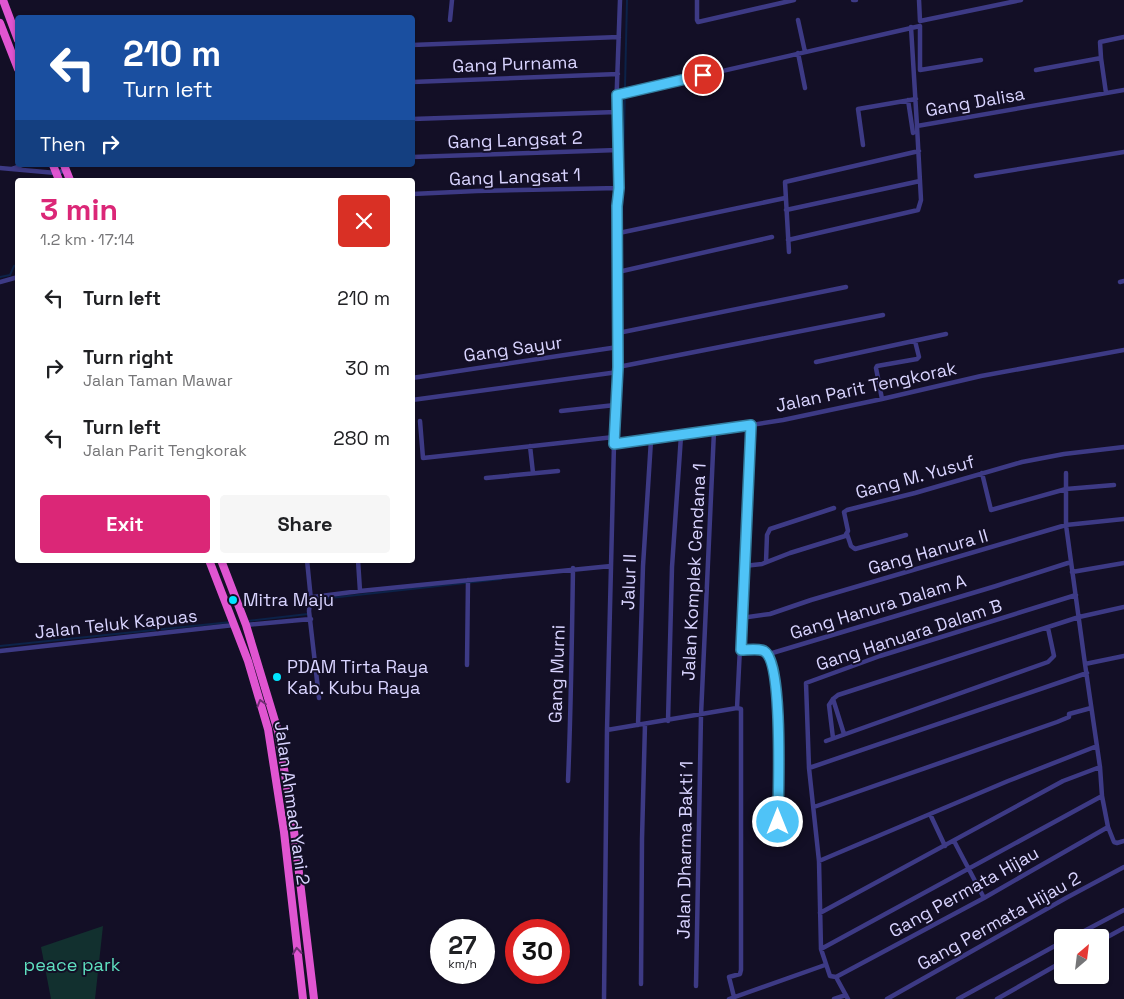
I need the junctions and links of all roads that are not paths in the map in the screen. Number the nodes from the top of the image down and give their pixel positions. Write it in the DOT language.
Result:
graph roads {
  1 [pos="3,0"];
  2 [pos="452,0"];
  3 [pos="620,0"];
  4 [pos="697,0"];
  5 [pos="794,0"];
  6 [pos="919,0"];
  7 [pos="1021,0"];
  8 [pos="450,20"];
  9 [pos="798,20"];
  10 [pos="0,23"];
  11 [pos="920,23"];
  12 [pos="911,27"];
  13 [pos="15,32"];
  14 [pos="619,37"];
  15 [pos="1124,37"];
  16 [pos="415,45"];
  17 [pos="805,52"];
  18 [pos="798,53"];
  19 [pos="1101,58"];
  20 [pos="981,60"];
  21 [pos="15,61"];
  22 [pos="1036,70"];
  23 [pos="618,74"];
  24 [pos="415,82"];
  25 [pos="805,88"];
  26 [pos="1124,90"];
  27 [pos="1106,93"];
  28 [pos="622,94"];
  29 [pos="916,99"];
  30 [pos="908,100"];
  31 [pos="616,112"];
  32 [pos="415,119"];
  33 [pos="917,126"];
  34 [pos="913,133"];
  35 [pos="863,145"];
  36 [pos="618,150"];
  37 [pos="919,151"];
  38 [pos="1124,152"];
  39 [pos="415,157"];
  40 [pos="16,167"];
  41 [pos="65,167"];
  42 [pos="0,168"];
  43 [pos="10,169"];
  44 [pos="56,173"];
  45 [pos="976,176"];
  46 [pos="920,181"];
  47 [pos="619,188"];
  48 [pos="415,194"];
  49 [pos="785,198"];
  50 [pos="786,210"];
  51 [pos="619,233"];
  52 [pos="772,238"];
  53 [pos="788,240"];
  54 [pos="790,252"];
  55 [pos="618,272"];
  56 [pos="15,278"];
  57 [pos="0,282"];
  58 [pos="846,287"];
  59 [pos="882,315"];
  60 [pos="618,333"];
  61 [pos="946,334"];
  62 [pos="915,341"];
  63 [pos="618,347"];
  64 [pos="1124,350"];
  65 [pos="816,362"];
  66 [pos="618,369"];
  67 [pos="415,378"];
  68 [pos="415,400"];
  69 [pos="882,400"];
  70 [pos="615,405"];
  71 [pos="561,412"];
  72 [pos="420,421"];
  73 [pos="751,425"];
  74 [pos="714,431"];
  75 [pos="681,436"];
  76 [pos="614,437"];
  77 [pos="651,440"];
  78 [pos="614,444"];
  79 [pos="530,446"];
  80 [pos="1124,447"];
  81 [pos="558,471"];
  82 [pos="533,473"];
  83 [pos="982,473"];
  84 [pos="1066,474"];
  85 [pos="486,478"];
  86 [pos="1114,485"];
  87 [pos="1066,489"];
  88 [pos="834,508"];
  89 [pos="1124,519"];
  90 [pos="1066,525"];
  91 [pos="847,534"];
  92 [pos="906,535"];
  93 [pos="766,562"];
  94 [pos="1071,562"];
  95 [pos="210,563"];
  96 [pos="222,563"];
  97 [pos="307,563"];
  98 [pos="358,563"];
  99 [pos="1124,563"];
  100 [pos="611,566"];
  101 [pos="744,566"];
  102 [pos="573,568"];
  103 [pos="1072,572"];
  104 [pos="468,583"];
  105 [pos="360,591"];
  106 [pos="1076,595"];
  107 [pos="311,600"];
  108 [pos="1124,607"];
  109 [pos="310,615"];
  110 [pos="742,618"];
  111 [pos="1079,618"];
  112 [pos="233,622"];
  113 [pos="245,622"];
  114 [pos="1048,628"];
  115 [pos="741,650"];
  116 [pos="0,651"];
  117 [pos="768,655"];
  118 [pos="1124,656"];
  119 [pos="1085,664"];
  120 [pos="467,665"];
  121 [pos="1087,673"];
  122 [pos="319,698"];
  123 [pos="833,699"];
  124 [pos="737,708"];
  125 [pos="1092,708"];
  126 [pos="701,715"];
  127 [pos="668,720"];
  128 [pos="645,724"];
  129 [pos="638,725"];
  130 [pos="608,730"];
  131 [pos="844,734"];
  132 [pos="833,738"];
  133 [pos="826,741"];
  134 [pos="1097,746"];
  135 [pos="1100,767"];
  136 [pos="809,768"];
  137 [pos="568,781"];
  138 [pos="1102,796"];
  139 [pos="814,808"];
  140 [pos="930,814"];
  141 [pos="778,822"];
  142 [pos="1108,827"];
  143 [pos="954,841"];
  144 [pos="1124,841"];
  145 [pos="945,846"];
  146 [pos="819,861"];
  147 [pos="1124,867"];
  148 [pos="969,869"];
  149 [pos="984,898"];
  150 [pos="1124,910"];
  151 [pos="820,913"];
  152 [pos="1124,928"];
  153 [pos="1088,929"];
  154 [pos="1109,936"];
  155 [pos="1054,946"];
  156 [pos="821,949"];
  157 [pos="825,965"];
  158 [pos="1054,966"];
  159 [pos="834,977"];
  160 [pos="641,984"];
  161 [pos="696,986"];
  162 [pos="847,997"];
  163 [pos="732,998"];
  164 [pos="303,999"];
  165 [pos="314,999"];
  166 [pos="604,999"];
  167 [pos="834,999"];
  168 [pos="887,999"];
  169 [pos="958,999"];
  170 [pos="996,999"];
  1 -- 13 [label="highway"];
  2 -- 8 [label="street"];
  3 -- 14 [label="street"];
  4 -- 5 [label="street"];
  6 -- 11 [label="street"];
  7 -- 11 [label="street"];
  9 -- 17 [label="street"];
  10 -- 21 [label="highway"];
  11 -- 12 [label="street"];
  11 -- 20 [label="street"];
  12 -- 17 [label="street"];
  12 -- 29 [label="street"];
  14 -- 16 [label="street"];
  14 -- 23 [label="street"];
  15 -- 19 [label="street"];
  17 -- 18 [label="street"];
  18 -- 25 [label="street"];
  18 -- 28 [label="street"];
  19 -- 22 [label="street"];
  19 -- 27 [label="street"];
  23 -- 24 [label="street, Gang Purnama"];
  23 -- 28 [label="street"];
  26 -- 27 [label="street, Gang Dalisa"];
  27 -- 33 [label="street, Gang Dalisa"];
  28 -- 31 [label="street"];
  29 -- 30 [label="street"];
  29 -- 33 [label="street"];
  30 -- 34 [label="street"];
  30 -- 35 [label="street"];
  31 -- 32 [label="street"];
  31 -- 36 [label="street"];
  33 -- 37 [label="street, Gang Dalisa"];
  36 -- 39 [label="street, Gang Langsat 2"];
  36 -- 47 [label="street"];
  37 -- 46 [label="street, Gang Dalisa"];
  37 -- 49 [label="street"];
  38 -- 45 [label="street"];
  40 -- 43 [label="street"];
  41 -- 44 [label="street"];
  42 -- 43 [label="street"];
  43 -- 44 [label="street"];
  46 -- 50 [label="street"];
  46 -- 53 [label="street, Gang Dalisa"];
  47 -- 48 [label="street, Gang Langsat 1"];
  47 -- 51 [label="street"];
  49 -- 50 [label="street"];
  49 -- 51 [label="street"];
  50 -- 53 [label="street"];
  51 -- 55 [label="street"];
  52 -- 55 [label="street"];
  53 -- 54 [label="street"];
  55 -- 60 [label="street"];
  56 -- 57 [label="street"];
  58 -- 60 [label="street"];
  59 -- 66 [label="street"];
  60 -- 63 [label="street"];
  61 -- 62 [label="street"];
  62 -- 65 [label="street"];
  62 -- 69 [label="street"];
  63 -- 66 [label="street"];
  63 -- 67 [label="street, Gang Sayur"];
  64 -- 69 [label="street, Jalan Parit Tengkorak"];
  66 -- 68 [label="street"];
  66 -- 70 [label="street"];
  69 -- 73 [label="street, Jalan Parit Tengkorak"];
  70 -- 71 [label="street"];
  70 -- 76 [label="street"];
  72 -- 79 [label="street"];
  73 -- 74 [label="street, Jalan Parit Tengkorak"];
  73 -- 101 [label="street"];
  74 -- 75 [label="street, Jalan Parit Tengkorak"];
  74 -- 126 [label="street, Jalan Komplek Cendana 1"];
  75 -- 77 [label="street, Jalan Parit Tengkorak"];
  75 -- 127 [label="street"];
  76 -- 78 [label="street"];
  76 -- 79 [label="street"];
  77 -- 78 [label="street, Jalan Parit Tengkorak"];
  77 -- 129 [label="street, Jalur II"];
  78 -- 100 [label="street"];
  79 -- 82 [label="street"];
  80 -- 83 [label="street, Gang M. Yusuf"];
  81 -- 82 [label="street"];
  82 -- 85 [label="street"];
  83 -- 87 [label="street"];
  83 -- 91 [label="street, Gang M. Yusuf"];
  84 -- 87 [label="street"];
  86 -- 87 [label="street"];
  87 -- 90 [label="street"];
  88 -- 93 [label="street"];
  89 -- 90 [label="street, Gang Hanura II"];
  90 -- 94 [label="street"];
  90 -- 110 [label="street, Gang Hanura II"];
  91 -- 92 [label="street"];
  91 -- 93 [label="street"];
  93 -- 101 [label="street"];
  94 -- 103 [label="street"];
  94 -- 117 [label="street, Gang Hanura Dalam A"];
  95 -- 112 [label="highway, Jalan Ahmad Yani 2"];
  96 -- 113 [label="highway, Jalan Ahmad Yani 2"];
  97 -- 107 [label="street"];
  98 -- 105 [label="street"];
  99 -- 103 [label="street"];
  100 -- 102 [label="street"];
  100 -- 130 [label="street"];
  101 -- 110 [label="street"];
  102 -- 104 [label="street"];
  102 -- 137 [label="street, Gang Murni"];
  103 -- 106 [label="street"];
  104 -- 105 [label="street"];
  104 -- 120 [label="street"];
  105 -- 107 [label="street"];
  106 -- 111 [label="street"];
  106 -- 136 [label="street, Gang Hanuara Dalam B"];
  107 -- 109 [label="street"];
  108 -- 111 [label="street"];
  109 -- 113 [label="street"];
  109 -- 122 [label="street"];
  110 -- 115 [label="street"];
  111 -- 114 [label="street"];
  111 -- 119 [label="street"];
  112 -- 116 [label="street, Jalan Teluk Kapuas"];
  164 -- 112 [label="highway, Jalan Ahmad Yani 2, one-way"];
  113 -- 165 [label="highway, Jalan Ahmad Yani 2"];
  114 -- 123 [label="street"];
  114 -- 131 [label="street"];
  115 -- 117 [label="street"];
  115 -- 124 [label="street"];
  117 -- 141 [label="street"];
  118 -- 119 [label="street"];
  119 -- 121 [label="street"];
  121 -- 125 [label="street"];
  121 -- 136 [label="street"];
  123 -- 131 [label="street"];
  123 -- 132 [label="street"];
  124 -- 126 [label="street"];
  124 -- 163 [label="street"];
  125 -- 134 [label="street"];
  125 -- 139 [label="street"];
  126 -- 127 [label="street"];
  126 -- 161 [label="street, Jalan Dharma Bakti 1"];
  127 -- 128 [label="street"];
  128 -- 129 [label="street"];
  128 -- 160 [label="street"];
  129 -- 130 [label="street"];
  130 -- 166 [label="street"];
  131 -- 132 [label="street"];
  132 -- 133 [label="street"];
  134 -- 135 [label="street"];
  134 -- 140 [label="street"];
  135 -- 138 [label="street"];
  135 -- 143 [label="street"];
  136 -- 139 [label="street, Gang Hanuara Dalam B"];
  138 -- 142 [label="street"];
  138 -- 148 [label="street"];
  139 -- 146 [label="street, Gang Hanuara Dalam B"];
  140 -- 145 [label="street"];
  140 -- 146 [label="street"];
  142 -- 144 [label="street"];
  142 -- 149 [label="street, Gang Permata Hijau"];
  143 -- 145 [label="street"];
  143 -- 148 [label="street"];
  145 -- 151 [label="street"];
  146 -- 151 [label="street, Gang Hanuara Dalam B"];
  147 -- 168 [label="street, Gang Permata Hijau 2"];
  148 -- 149 [label="street"];
  148 -- 156 [label="street"];
  149 -- 159 [label="street, Gang Permata Hijau"];
  150 -- 153 [label="street"];
  151 -- 156 [label="street, Gang Hanuara Dalam B"];
  152 -- 154 [label="street"];
  155 -- 169 [label="street"];
  156 -- 157 [label="street, Gang Hanuara Dalam B"];
  157 -- 159 [label="street, Gang Hanuara Dalam B"];
  157 -- 163 [label="street"];
  158 -- 170 [label="street"];
  159 -- 162 [label="street, Gang Hanuara Dalam B"];
  162 -- 167 [label="street"];
}
